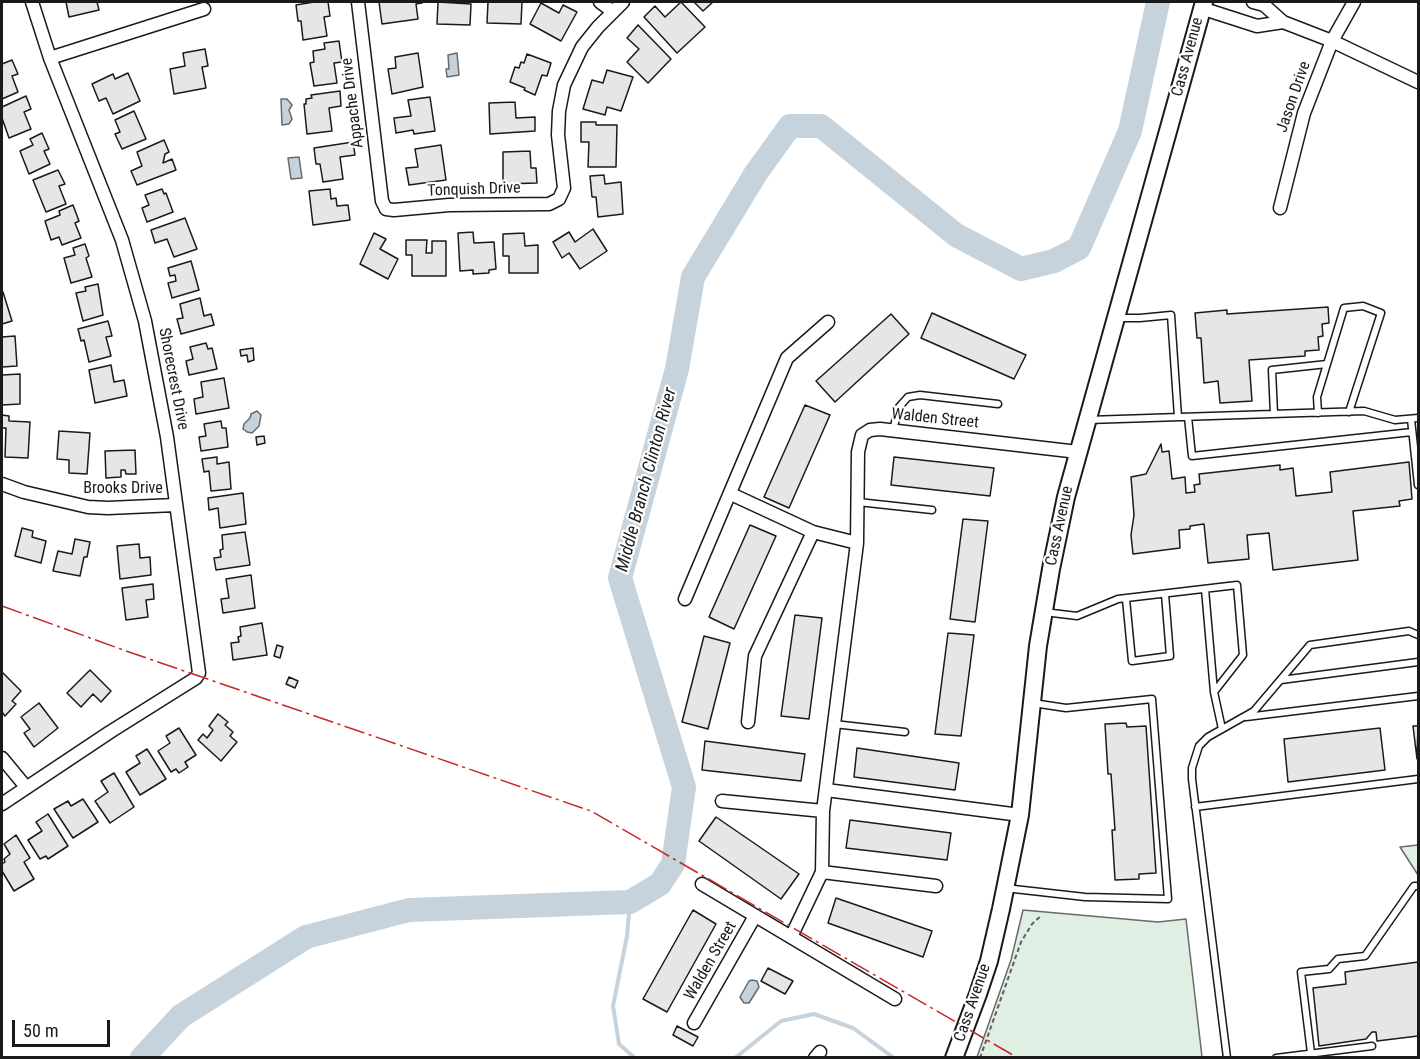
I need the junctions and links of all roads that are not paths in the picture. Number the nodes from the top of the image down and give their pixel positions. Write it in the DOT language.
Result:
graph roads {
  1 [pos="32,2"];
  2 [pos="358,2"];
  3 [pos="600,2"];
  4 [pos="623,2"];
  5 [pos="1253,2"];
  6 [pos="1353,2"];
  7 [pos="1202,5"];
  8 [pos="204,9"];
  9 [pos="612,11"];
  10 [pos="1283,22"];
  11 [pos="1332,41"];
  12 [pos="50,58"];
  13 [pos="1419,82"];
  14 [pos="382,201"];
  15 [pos="1280,208"];
  16 [pos="1117,318"];
  17 [pos="828,322"];
  18 [pos="1327,364"];
  19 [pos="998,404"];
  20 [pos="1349,412"];
  21 [pos="1318,413"];
  22 [pos="1274,414"];
  23 [pos="1178,417"];
  24 [pos="1188,417"];
  25 [pos="1415,418"];
  26 [pos="1088,420"];
  27 [pos="892,430"];
  28 [pos="1412,432"];
  29 [pos="1078,452"];
  30 [pos="2,484"];
  31 [pos="1419,485"];
  32 [pos="731,494"];
  33 [pos="857,502"];
  34 [pos="175,505"];
  35 [pos="932,510"];
  36 [pos="813,532"];
  37 [pos="856,543"];
  38 [pos="1205,589"];
  39 [pos="1165,594"];
  40 [pos="1126,598"];
  41 [pos="685,599"];
  42 [pos="1044,612"];
  43 [pos="1419,635"];
  44 [pos="1419,662"];
  45 [pos="1281,680"];
  46 [pos="1214,692"];
  47 [pos="1419,696"];
  48 [pos="1032,703"];
  49 [pos="1243,718"];
  50 [pos="748,722"];
  51 [pos="834,724"];
  52 [pos="1222,729"];
  53 [pos="905,732"];
  54 [pos="2,758"];
  55 [pos="1419,779"];
  56 [pos="26,787"];
  57 [pos="826,790"];
  58 [pos="722,801"];
  59 [pos="2,804"];
  60 [pos="1195,807"];
  61 [pos="823,811"];
  62 [pos="1020,815"];
  63 [pos="822,872"];
  64 [pos="702,884"];
  65 [pos="936,886"];
  66 [pos="1419,886"];
  67 [pos="1005,888"];
  68 [pos="756,916"];
  69 [pos="791,937"];
  70 [pos="895,999"];
  71 [pos="694,1023"];
  72 [pos="1372,1046"];
  73 [pos="1311,1053"];
  74 [pos="954,1058"];
  75 [pos="1227,1058"];
  76 [pos="1275,1058"];
  1 -- 12 [label="street, Shorecrest Drive"];
  2 -- 14 [label="street, Appache Drive"];
  3 -- 9 [label="street"];
  4 -- 9 [label="street"];
  5 -- 10 [label="street"];
  6 -- 11 [label="street, Jason Drive"];
  7 -- 10 [label="street"];
  7 -- 16 [label="main road, Cass Avenue"];
  8 -- 12 [label="street"];
  9 -- 14 [label="street, Tonquish Drive"];
  10 -- 11 [label="street"];
  11 -- 13 [label="street"];
  11 -- 15 [label="street, Jason Drive"];
  12 -- 34 [label="street, Shorecrest Drive"];
  16 -- 23 [label="lane"];
  16 -- 26 [label="main road, Cass Avenue"];
  17 -- 32 [label="street"];
  18 -- 20 [label="lane"];
  18 -- 21 [label="lane"];
  18 -- 22 [label="lane"];
  19 -- 27 [label="lane"];
  20 -- 21 [label="lane"];
  20 -- 25 [label="lane"];
  21 -- 22 [label="lane"];
  22 -- 24 [label="lane"];
  23 -- 24 [label="lane"];
  23 -- 26 [label="lane"];
  24 -- 28 [label="lane"];
  25 -- 28 [label="lane"];
  26 -- 29 [label="main road, Cass Avenue"];
  27 -- 29 [label="street, Walden Street"];
  27 -- 33 [label="street, Walden Street"];
  28 -- 31 [label="lane"];
  29 -- 42 [label="main road, Cass Avenue"];
  30 -- 34 [label="street, Brooks Drive"];
  32 -- 36 [label="street"];
  32 -- 41 [label="street"];
  33 -- 35 [label="lane"];
  33 -- 37 [label="street, Walden Street"];
  34 -- 56 [label="street, Shorecrest Drive"];
  36 -- 37 [label="street"];
  36 -- 50 [label="street"];
  37 -- 51 [label="street, Walden Street"];
  38 -- 39 [label="lane"];
  38 -- 46 [label="lane"];
  38 -- 46 [label="lane"];
  39 -- 40 [label="lane"];
  39 -- 40 [label="lane"];
  40 -- 42 [label="lane"];
  42 -- 48 [label="main road, Cass Avenue"];
  43 -- 45 [label="lane"];
  44 -- 45 [label="lane"];
  45 -- 49 [label="lane"];
  46 -- 52 [label="lane"];
  47 -- 49 [label="lane"];
  48 -- 62 [label="main road, Cass Avenue"];
  48 -- 67 [label="lane"];
  49 -- 52 [label="lane"];
  51 -- 53 [label="lane"];
  51 -- 57 [label="street, Walden Street"];
  52 -- 60 [label="lane"];
  54 -- 56 [label="street"];
  55 -- 60 [label="lane"];
  56 -- 59 [label="street"];
  57 -- 61 [label="street, Walden Street"];
  57 -- 62 [label="street"];
  58 -- 61 [label="street"];
  60 -- 75 [label="lane"];
  61 -- 63 [label="street, Walden Street"];
  62 -- 67 [label="main road, Cass Avenue"];
  63 -- 65 [label="street"];
  63 -- 69 [label="street, Walden Street"];
  64 -- 68 [label="street, Walden Street"];
  66 -- 73 [label="lane"];
  67 -- 74 [label="main road, Cass Avenue"];
  68 -- 69 [label="street, Walden Street"];
  68 -- 71 [label="street, Walden Street"];
  69 -- 70 [label="street, Walden Street"];
  72 -- 73 [label="lane"];
  73 -- 76 [label="lane"];
}
